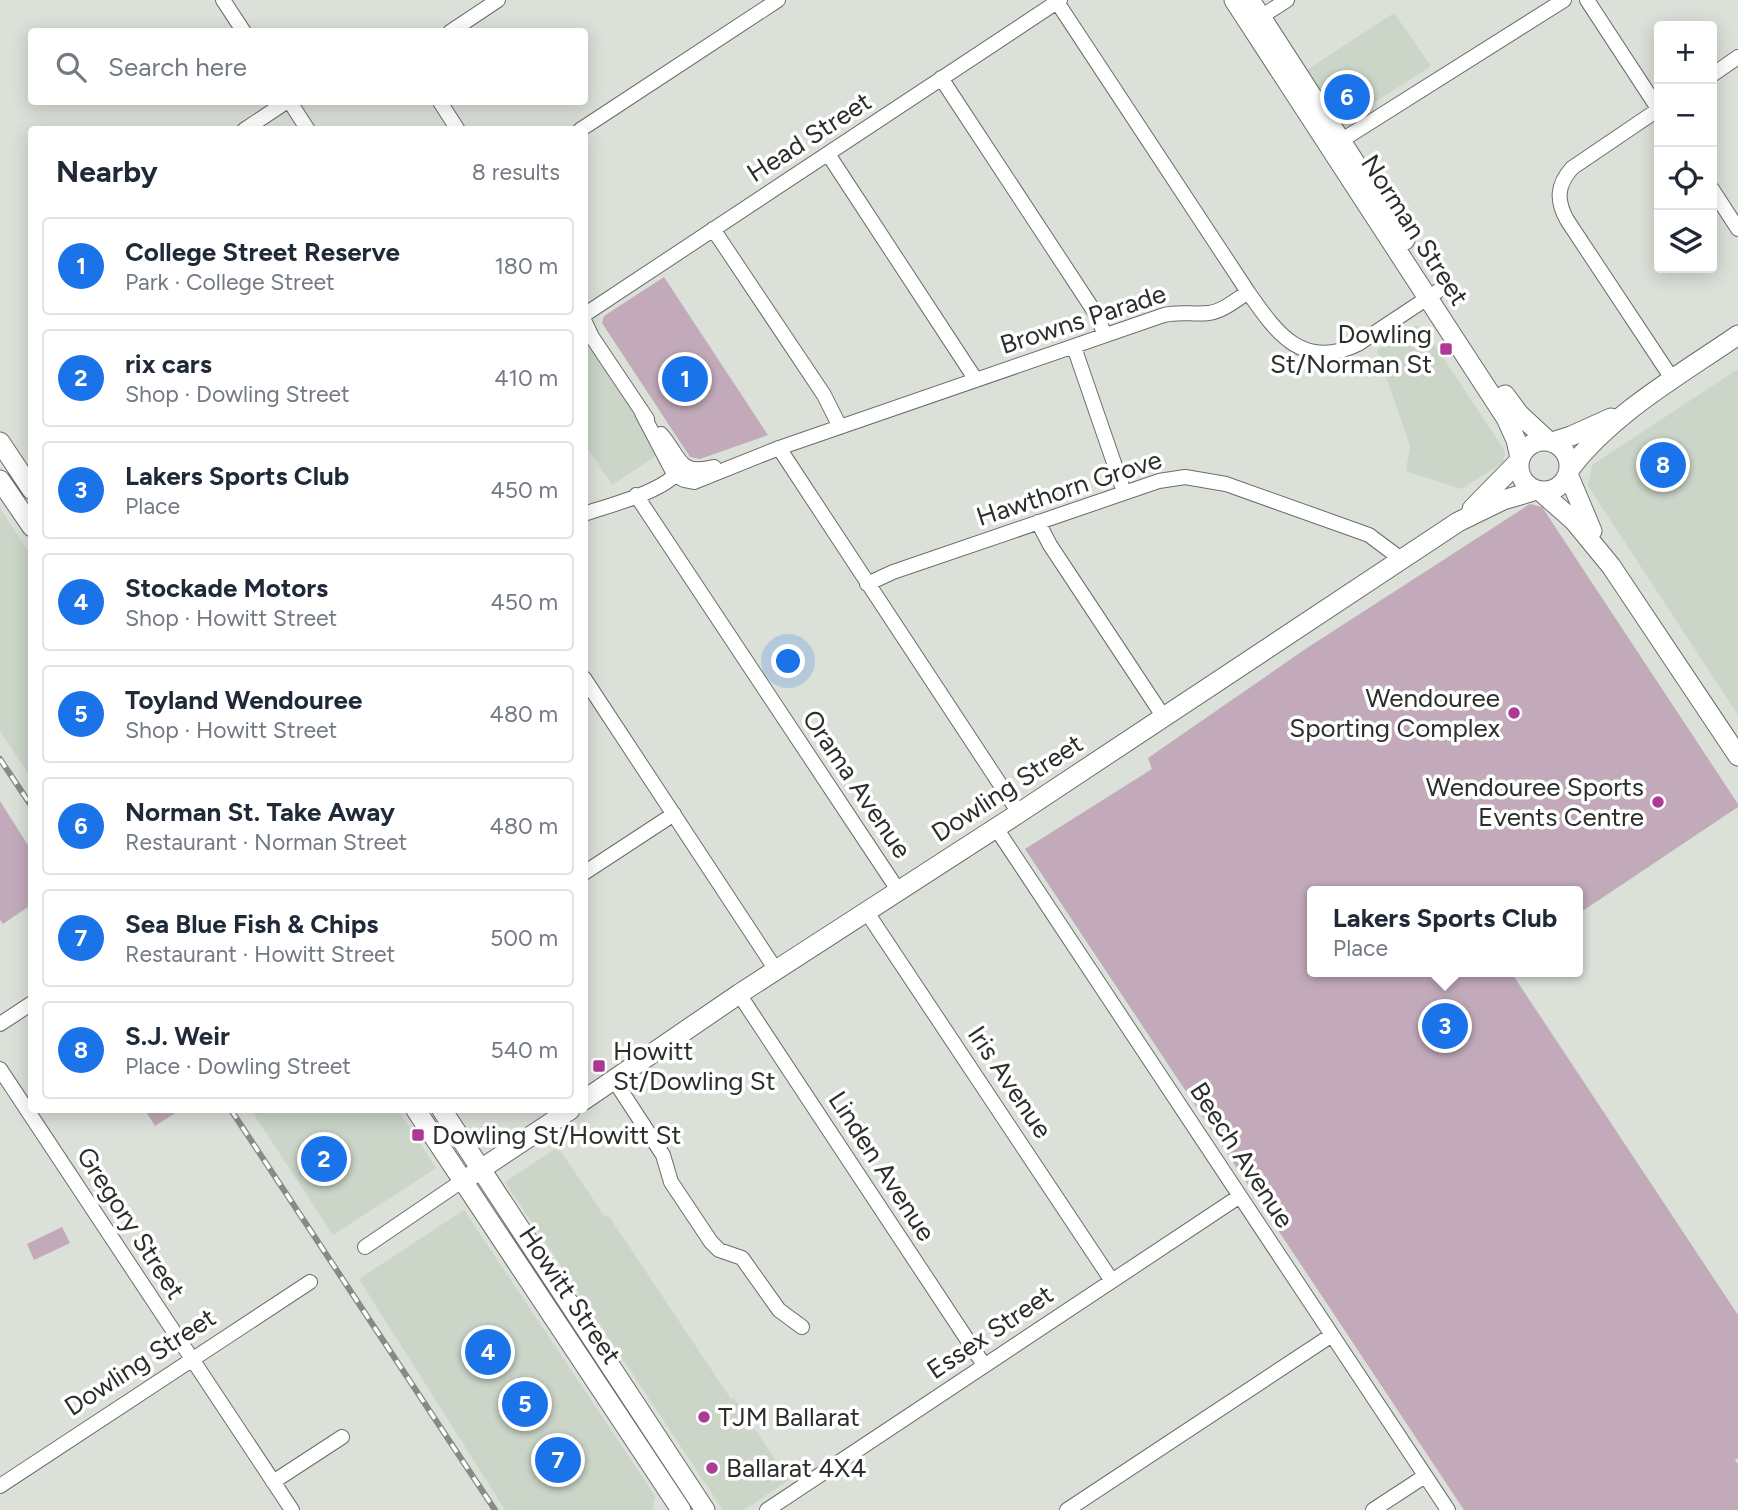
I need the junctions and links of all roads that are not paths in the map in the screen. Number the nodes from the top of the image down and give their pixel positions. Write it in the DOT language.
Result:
graph roads {
  1 [pos="223,0"];
  2 [pos="498,0"];
  3 [pos="778,0"];
  4 [pos="1234,0"];
  5 [pos="1250,0"];
  6 [pos="1287,0"];
  7 [pos="1564,0"];
  8 [pos="1587,0"];
  9 [pos="1059,1"];
  10 [pos="1255,21"];
  11 [pos="241,28"];
  12 [pos="456,28"];
  13 [pos="1738,58"];
  14 [pos="1717,72"];
  15 [pos="941,78"];
  16 [pos="1654,101"];
  17 [pos="283,105"];
  18 [pos="290,105"];
  19 [pos="442,105"];
  20 [pos="1654,112"];
  21 [pos="250,126"];
  22 [pos="305,126"];
  23 [pos="455,126"];
  24 [pos="586,126"];
  25 [pos="1336,146"];
  26 [pos="828,154"];
  27 [pos="1717,197"];
  28 [pos="713,229"];
  29 [pos="1738,229"];
  30 [pos="1248,292"];
  31 [pos="1433,294"];
  32 [pos="588,314"];
  33 [pos="588,327"];
  34 [pos="1105,335"];
  35 [pos="1738,335"];
  36 [pos="1074,347"];
  37 [pos="976,380"];
  38 [pos="1673,380"];
  39 [pos="1637,405"];
  40 [pos="840,427"];
  41 [pos="1549,441"];
  42 [pos="0,442"];
  43 [pos="779,448"];
  44 [pos="1519,459"];
  45 [pos="676,469"];
  46 [pos="1568,472"];
  47 [pos="0,480"];
  48 [pos="28,483"];
  49 [pos="1539,491"];
  50 [pos="1124,492"];
  51 [pos="636,495"];
  52 [pos="588,513"];
  53 [pos="28,521"];
  54 [pos="1038,522"];
  55 [pos="1458,522"];
  56 [pos="1401,559"];
  57 [pos="1611,566"];
  58 [pos="867,584"];
  59 [pos="588,684"];
  60 [pos="1163,716"];
  61 [pos="1738,756"];
  62 [pos="1019,813"];
  63 [pos="674,814"];
  64 [pos="996,828"];
  65 [pos="588,870"];
  66 [pos="898,890"];
  67 [pos="866,911"];
  68 [pos="776,970"];
  69 [pos="739,994"];
  70 [pos="28,1006"];
  71 [pos="0,1024"];
  72 [pos="0,1069"];
  73 [pos="614,1080"];
  74 [pos="588,1097"];
  75 [pos="28,1111"];
  76 [pos="29,1113"];
  77 [pos="418,1113"];
  78 [pos="444,1113"];
  79 [pos="565,1113"];
  80 [pos="481,1168"];
  81 [pos="462,1181"];
  82 [pos="1240,1196"];
  83 [pos="365,1247"];
  84 [pos="1112,1281"];
  85 [pos="310,1282"];
  86 [pos="802,1327"];
  87 [pos="1332,1335"];
  88 [pos="192,1359"];
  89 [pos="984,1365"];
  90 [pos="607,1380"];
  91 [pos="342,1437"];
  92 [pos="1425,1476"];
  93 [pos="273,1482"];
  94 [pos="0,1486"];
  95 [pos="693,1493"];
  96 [pos="676,1506"];
  97 [pos="292,1510"];
  98 [pos="705,1510"];
  99 [pos="767,1510"];
  100 [pos="1068,1510"];
  101 [pos="1373,1510"];
  102 [pos="1448,1510"];
  1 -- 11 [label="street"];
  2 -- 12 [label="street"];
  3 -- 24 [label="street"];
  4 -- 10 [label="main road, Norman Street"];
  5 -- 10 [label="main road, Norman Street"];
  6 -- 10 [label="street"];
  7 -- 25 [label="street"];
  8 -- 16 [label="street"];
  9 -- 15 [label="street, Head Street"];
  9 -- 30 [label="street"];
  10 -- 25 [label="main road, Norman Street"];
  13 -- 14 [label="street"];
  15 -- 26 [label="street, Head Street"];
  15 -- 34 [label="street"];
  17 -- 21 [label="street"];
  18 -- 22 [label="street"];
  19 -- 23 [label="street"];
  20 -- 38 [label="street"];
  25 -- 31 [label="main road, Norman Street"];
  26 -- 28 [label="street, Head Street"];
  26 -- 37 [label="street"];
  27 -- 29 [label="street"];
  28 -- 32 [label="street, Head Street"];
  28 -- 40 [label="street"];
  30 -- 31 [label="street"];
  30 -- 34 [label="street, Browns Parade"];
  31 -- 41 [label="main road, Norman Street"];
  31 -- 44 [label="main road, Norman Street"];
  33 -- 45 [label="street"];
  34 -- 36 [label="street, Browns Parade"];
  35 -- 38 [label="main road"];
  36 -- 37 [label="street, Browns Parade"];
  36 -- 50 [label="street"];
  37 -- 40 [label="street, Browns Parade"];
  38 -- 39 [label="main road"];
  39 -- 41 [label="main road"];
  39 -- 46 [label="main road"];
  40 -- 43 [label="street, Browns Parade"];
  41 -- 44 [label="main road"];
  41 -- 46 [label="main road, Norman Street"];
  42 -- 48 [label="main road"];
  43 -- 45 [label="street, Browns Parade"];
  43 -- 58 [label="street"];
  44 -- 49 [label="main road, Norman Street"];
  44 -- 55 [label="main road, Dowling Street"];
  45 -- 51 [label="street"];
  46 -- 49 [label="main road"];
  46 -- 57 [label="main road, Norman Street"];
  47 -- 53 [label="main road"];
  49 -- 55 [label="main road, Dowling Street"];
  49 -- 57 [label="main road, Norman Street"];
  50 -- 54 [label="street, Hawthorn Grove"];
  50 -- 56 [label="street, Hawthorn Grove"];
  51 -- 52 [label="street"];
  51 -- 66 [label="street, Orama Avenue"];
  54 -- 58 [label="street, Hawthorn Grove"];
  54 -- 60 [label="street"];
  55 -- 56 [label="main road, Dowling Street"];
  56 -- 60 [label="main road, Dowling Street"];
  57 -- 61 [label="main road, Norman Street"];
  58 -- 62 [label="street"];
  59 -- 63 [label="street"];
  60 -- 62 [label="main road, Dowling Street"];
  62 -- 64 [label="main road, Dowling Street"];
  63 -- 65 [label="street"];
  63 -- 68 [label="street"];
  64 -- 66 [label="main road, Dowling Street"];
  64 -- 82 [label="street, Beech Avenue"];
  66 -- 67 [label="main road, Dowling Street"];
  67 -- 68 [label="main road, Dowling Street"];
  67 -- 84 [label="street, Iris Avenue"];
  68 -- 69 [label="main road, Dowling Street"];
  69 -- 73 [label="main road, Dowling Street"];
  69 -- 89 [label="street, Linden Avenue"];
  70 -- 71 [label="street"];
  72 -- 75 [label="street, Gregory Street"];
  73 -- 74 [label="main road, Dowling Street"];
  73 -- 86 [label="street"];
  76 -- 88 [label="street, Gregory Street"];
  77 -- 81 [label="main road, Howitt Street"];
  78 -- 80 [label="main road, Howitt Street"];
  79 -- 80 [label="main road"];
  80 -- 81 [label="main road"];
  80 -- 90 [label="main road, Howitt Street"];
  81 -- 83 [label="street"];
  81 -- 90 [label="main road, Howitt Street"];
  82 -- 84 [label="street, Essex Street"];
  82 -- 87 [label="street, Beech Avenue"];
  84 -- 89 [label="street, Essex Street"];
  85 -- 88 [label="street, Dowling Street"];
  87 -- 92 [label="street, Beech Avenue"];
  87 -- 100 [label="street"];
  88 -- 93 [label="street, Gregory Street"];
  88 -- 94 [label="street, Dowling Street"];
  89 -- 99 [label="street, Essex Street"];
  90 -- 95 [label="main road, Howitt Street"];
  90 -- 96 [label="main road, Howitt Street"];
  91 -- 93 [label="street"];
  92 -- 101 [label="street"];
  92 -- 102 [label="street, Beech Avenue"];
  93 -- 97 [label="street, Gregory Street"];
  95 -- 96 [label="main road"];
  95 -- 98 [label="main road, Howitt Street"];
}
